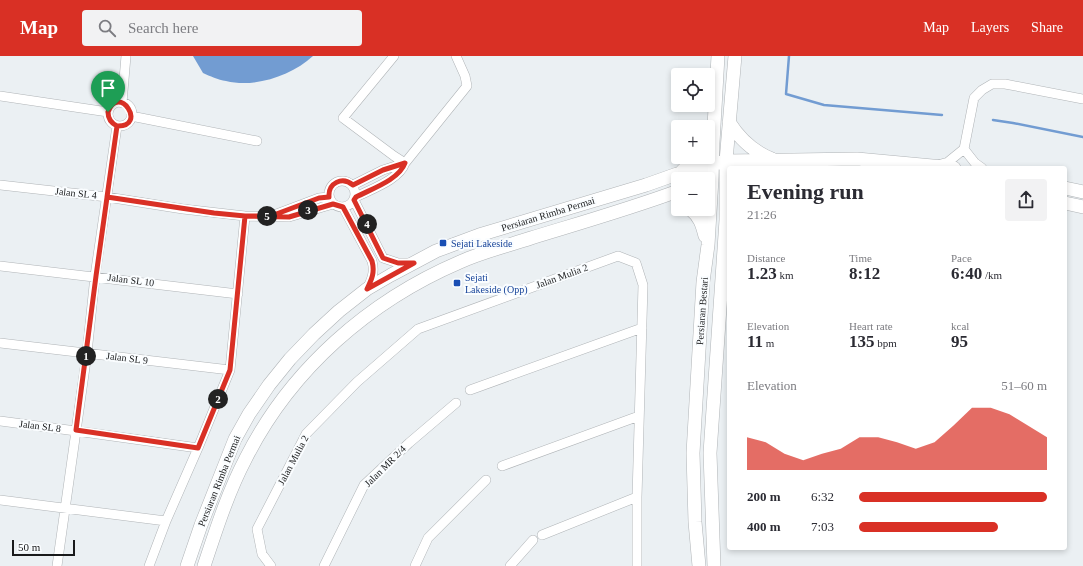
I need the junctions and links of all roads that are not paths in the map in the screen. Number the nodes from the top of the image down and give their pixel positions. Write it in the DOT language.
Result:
graph roads {
  1 [pos="126,56"];
  2 [pos="394,56"];
  3 [pos="456,56"];
  4 [pos="718,56"];
  5 [pos="735,56"];
  6 [pos="0,96"];
  7 [pos="1083,99"];
  8 [pos="122,103"];
  9 [pos="108,112"];
  10 [pos="131,116"];
  11 [pos="712,120"];
  12 [pos="729,122"];
  13 [pos="117,126"];
  14 [pos="257,141"];
  15 [pos="964,149"];
  16 [pos="773,160"];
  17 [pos="726,161"];
  18 [pos="405,163"];
  19 [pos="689,164"];
  20 [pos="712,165"];
  21 [pos="936,166"];
  22 [pos="979,166"];
  23 [pos="679,172"];
  24 [pos="685,172"];
  25 [pos="711,172"];
  26 [pos="671,176"];
  27 [pos="727,177"];
  28 [pos="715,179"];
  29 [pos="353,185"];
  30 [pos="0,186"];
  31 [pos="1067,188"];
  32 [pos="1083,192"];
  33 [pos="671,194"];
  34 [pos="107,197"];
  35 [pos="659,198"];
  36 [pos="355,199"];
  37 [pos="331,200"];
  38 [pos="671,201"];
  39 [pos="1067,203"];
  40 [pos="343,207"];
  41 [pos="1083,207"];
  42 [pos="245,216"];
  43 [pos="699,216"];
  44 [pos="709,216"];
  45 [pos="727,216"];
  46 [pos="708,245"];
  47 [pos="414,263"];
  48 [pos="0,266"];
  49 [pos="96,276"];
  50 [pos="367,289"];
  51 [pos="238,294"];
  52 [pos="642,328"];
  53 [pos="0,343"];
  54 [pos="87,353"];
  55 [pos="230,370"];
  56 [pos="470,390"];
  57 [pos="456,403"];
  58 [pos="639,416"];
  59 [pos="0,421"];
  60 [pos="76,430"];
  61 [pos="198,448"];
  62 [pos="246,458"];
  63 [pos="502,466"];
  64 [pos="222,472"];
  65 [pos="486,480"];
  66 [pos="637,497"];
  67 [pos="0,500"];
  68 [pos="65,507"];
  69 [pos="166,521"];
  70 [pos="542,535"];
  71 [pos="533,540"];
  72 [pos="57,566"];
  73 [pos="149,566"];
  74 [pos="187,566"];
  75 [pos="193,566"];
  76 [pos="204,566"];
  77 [pos="213,566"];
  78 [pos="271,566"];
  79 [pos="324,566"];
  80 [pos="415,566"];
  81 [pos="510,566"];
  82 [pos="637,566"];
  83 [pos="699,566"];
  84 [pos="714,566"];
  1 -- 8 [label="street"];
  2 -- 18 [label="street"];
  3 -- 18 [label="street"];
  4 -- 11 [label="main road, Persiaran Bestari"];
  5 -- 12 [label="main road, Persiaran Bestari"];
  6 -- 9 [label="street"];
  7 -- 15 [label="street"];
  8 -- 9 [label="street"];
  8 -- 10 [label="street"];
  9 -- 13 [label="street"];
  10 -- 13 [label="street"];
  10 -- 14 [label="street"];
  12 -- 16 [label="main road"];
  12 -- 17 [label="main road, Persiaran Bestari"];
  13 -- 34 [label="street"];
  15 -- 21 [label="street"];
  15 -- 22 [label="street"];
  16 -- 17 [label="main road, Persiaran Rimba Permai"];
  16 -- 21 [label="main road, Persiaran Rimba Permai"];
  17 -- 20 [label="main road, Persiaran Rimba Permai"];
  17 -- 27 [label="main road, Persiaran Bestari"];
  18 -- 29 [label="street"];
  18 -- 36 [label="street"];
  19 -- 23 [label="main road"];
  20 -- 24 [label="main road, Persiaran Rimba Permai"];
  20 -- 25 [label="main road, Persiaran Bestari"];
  26 -- 47 [label="main road, Persiaran Rimba Permai"];
  27 -- 28 [label="main road"];
  27 -- 45 [label="main road, Persiaran Bestari"];
  29 -- 36 [label="street"];
  29 -- 37 [label="street"];
  30 -- 34 [label="street, Jalan SL 4"];
  31 -- 32 [label="main road"];
  33 -- 35 [label="main road, Persiaran Rimba Permai"];
  34 -- 42 [label="street, Jalan SL 4"];
  34 -- 49 [label="street"];
  35 -- 38 [label="main road"];
  35 -- 62 [label="main road, Persiaran Rimba Permai"];
  36 -- 40 [label="street"];
  36 -- 47 [label="street"];
  37 -- 40 [label="street"];
  37 -- 42 [label="street, Jalan SL 4"];
  39 -- 41 [label="main road"];
  40 -- 50 [label="street"];
  42 -- 51 [label="street"];
  43 -- 46 [label="main road"];
  44 -- 46 [label="main road, Persiaran Bestari"];
  45 -- 84 [label="main road, Persiaran Bestari"];
  46 -- 83 [label="main road, Persiaran Bestari"];
  47 -- 50 [label="main road, Persiaran Rimba Permai"];
  48 -- 49 [label="street, Jalan SL 10"];
  49 -- 51 [label="street, Jalan SL 10"];
  49 -- 54 [label="street"];
  50 -- 64 [label="main road, Persiaran Rimba Permai"];
  51 -- 55 [label="street"];
  52 -- 56 [label="street"];
  52 -- 58 [label="street, Jalan Mulia 2"];
  52 -- 78 [label="street, Jalan Mulia 2"];
  53 -- 54 [label="street, Jalan SL 9"];
  54 -- 55 [label="street, Jalan SL 9"];
  54 -- 60 [label="street"];
  55 -- 61 [label="street"];
  57 -- 79 [label="street, Jalan MR 2/4"];
  58 -- 63 [label="street"];
  58 -- 66 [label="street, Jalan Mulia 2"];
  59 -- 60 [label="street, Jalan SL 8"];
  60 -- 61 [label="street, Jalan SL 8"];
  60 -- 68 [label="street"];
  61 -- 69 [label="street"];
  62 -- 76 [label="main road, Persiaran Rimba Permai"];
  62 -- 77 [label="main road"];
  64 -- 74 [label="main road, Persiaran Rimba Permai"];
  64 -- 75 [label="main road"];
  65 -- 80 [label="street"];
  66 -- 70 [label="street"];
  66 -- 82 [label="street, Jalan Mulia 2"];
  67 -- 68 [label="street"];
  68 -- 69 [label="street"];
  68 -- 72 [label="street"];
  69 -- 73 [label="street"];
  71 -- 81 [label="street"];
}
